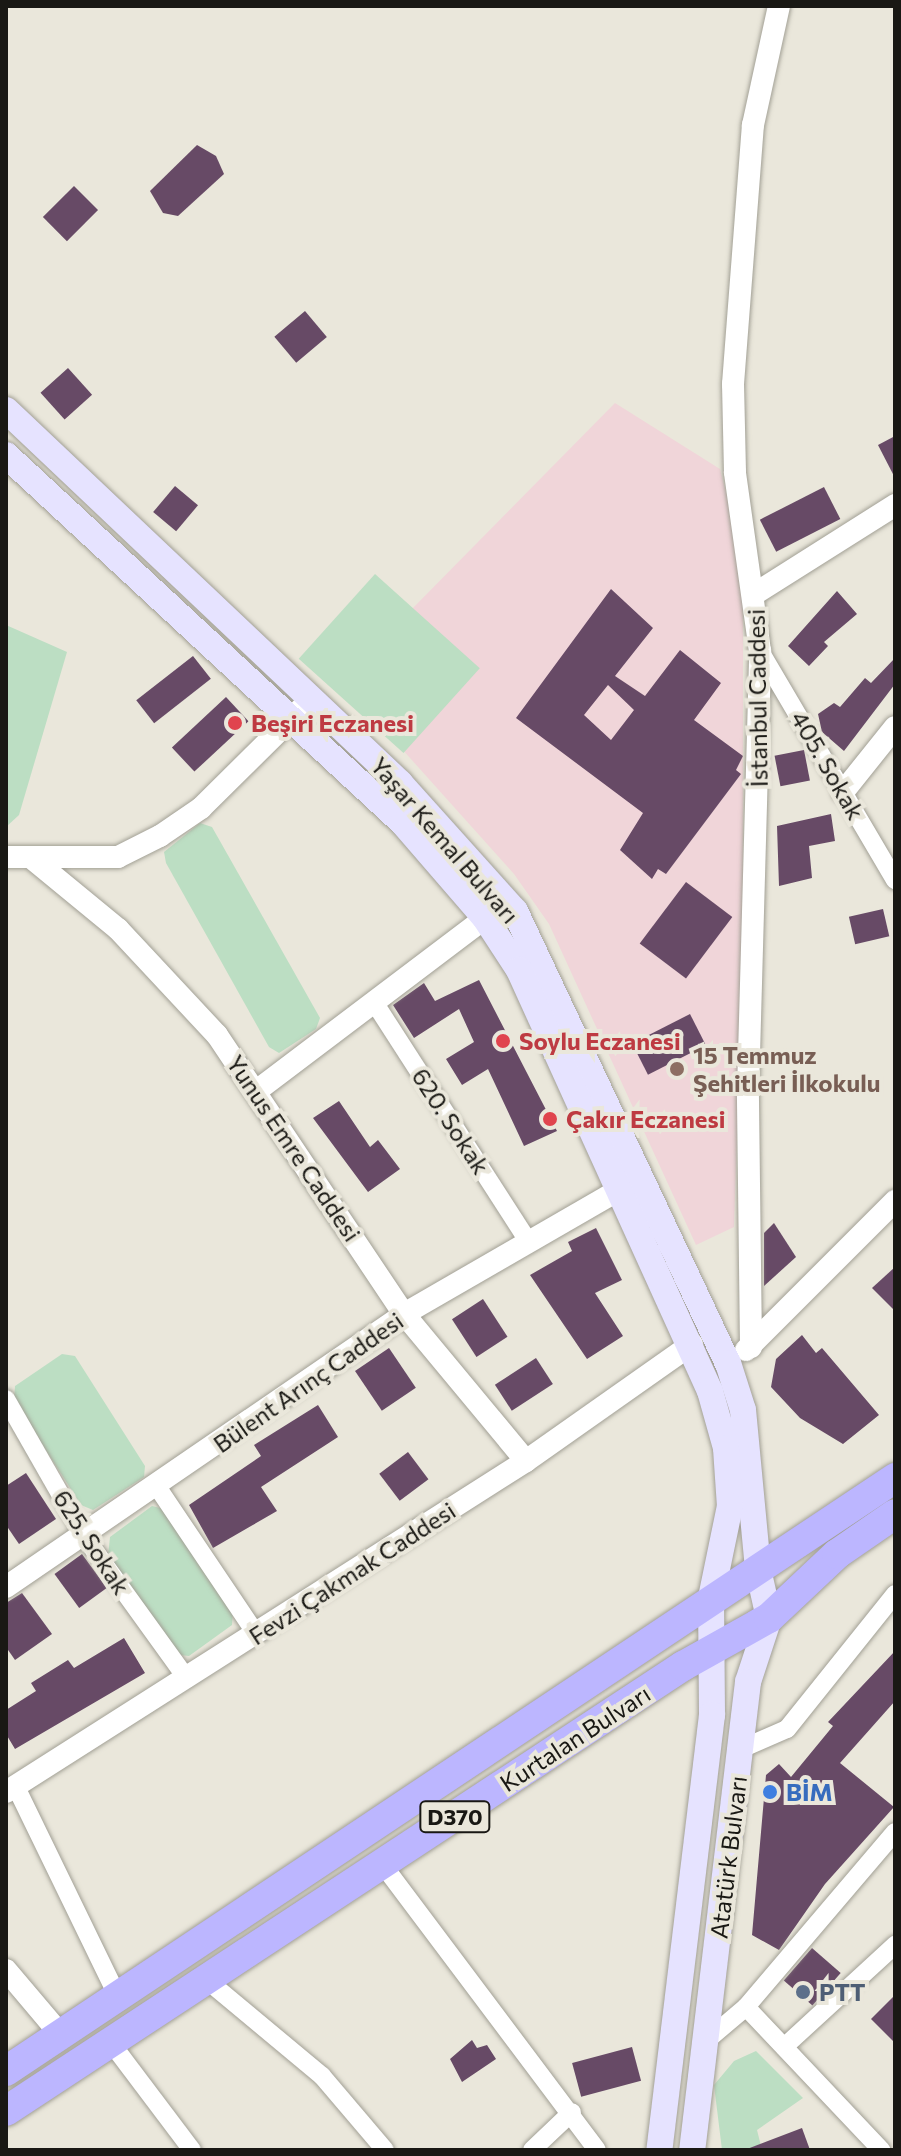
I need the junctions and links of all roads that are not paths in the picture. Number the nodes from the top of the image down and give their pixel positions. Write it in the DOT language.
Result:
graph roads {
  1 [pos="779,6"];
  2 [pos="6,410"];
  3 [pos="6,455"];
  4 [pos="895,505"];
  5 [pos="756,593"];
  6 [pos="760,651"];
  7 [pos="311,697"];
  8 [pos="290,723"];
  9 [pos="895,727"];
  10 [pos="843,792"];
  11 [pos="6,857"];
  12 [pos="34,860"];
  13 [pos="895,880"];
  14 [pos="485,918"];
  15 [pos="374,1002"];
  16 [pos="259,1089"];
  17 [pos="619,1190"];
  18 [pos="895,1201"];
  19 [pos="527,1239"];
  20 [pos="404,1314"];
  21 [pos="692,1344"];
  22 [pos="751,1347"];
  23 [pos="728,1363"];
  24 [pos="6,1399"];
  25 [pos="526,1461"];
  26 [pos="895,1478"];
  27 [pos="158,1488"];
  28 [pos="895,1514"];
  29 [pos="84,1536"];
  30 [pos="758,1569"];
  31 [pos="6,1587"];
  32 [pos="894,1595"];
  33 [pos="711,1598"];
  34 [pos="769,1618"];
  35 [pos="256,1634"];
  36 [pos="708,1656"];
  37 [pos="187,1679"];
  38 [pos="741,1749"];
  39 [pos="10,1788"];
  40 [pos="895,1832"];
  41 [pos="383,1865"];
  42 [pos="895,1945"];
  43 [pos="6,1970"];
  44 [pos="208,1981"];
  45 [pos="118,1997"];
  46 [pos="746,2007"];
  47 [pos="61,2035"];
  48 [pos="706,2041"];
  49 [pos="112,2044"];
  50 [pos="784,2047"];
  51 [pos="6,2071"];
  52 [pos="6,2111"];
  53 [pos="572,2112"];
  54 [pos="192,2150"];
  55 [pos="385,2150"];
  56 [pos="532,2150"];
  57 [pos="597,2150"];
  58 [pos="659,2150"];
  59 [pos="692,2150"];
  60 [pos="881,2150"];
  1 -- 5 [label="street, İstanbul Caddesi"];
  2 -- 7 [label="main road, Yaşar Kemal Bulvarı"];
  3 -- 8 [label="main road, Yaşar Kemal Bulvarı"];
  4 -- 5 [label="street"];
  5 -- 6 [label="street, İstanbul Caddesi"];
  6 -- 10 [label="street, 405. Sokak"];
  6 -- 22 [label="street, İstanbul Caddesi"];
  7 -- 8 [label="street"];
  7 -- 23 [label="main road, Yaşar Kemal Bulvarı"];
  8 -- 12 [label="street"];
  8 -- 14 [label="main road, Yaşar Kemal Bulvarı"];
  9 -- 10 [label="street"];
  10 -- 13 [label="street, 405. Sokak"];
  11 -- 12 [label="street"];
  12 -- 16 [label="street, Yunus Emre Caddesi"];
  14 -- 15 [label="street"];
  14 -- 17 [label="main road, Yaşar Kemal Bulvarı"];
  15 -- 16 [label="street"];
  15 -- 19 [label="street, 620. Sokak"];
  16 -- 20 [label="street, Yunus Emre Caddesi"];
  17 -- 19 [label="street, Bülent Arınç Caddesi"];
  17 -- 21 [label="main road, Yaşar Kemal Bulvarı"];
  18 -- 22 [label="street"];
  19 -- 20 [label="street, Bülent Arınç Caddesi"];
  20 -- 25 [label="street, Yunus Emre Caddesi"];
  20 -- 27 [label="street, Bülent Arınç Caddesi"];
  21 -- 25 [label="street, Fevzi Çakmak Caddesi"];
  21 -- 33 [label="main road, Yaşar Kemal Bulvarı"];
  22 -- 23 [label="street"];
  23 -- 30 [label="main road, Yaşar Kemal Bulvarı"];
  24 -- 29 [label="street, 625. Sokak"];
  25 -- 35 [label="street, Fevzi Çakmak Caddesi"];
  26 -- 30 [label="highway, Kurtalan Bulvarı / D370"];
  27 -- 29 [label="street, Bülent Arınç Caddesi"];
  27 -- 35 [label="street"];
  28 -- 34 [label="highway, Kurtalan Bulvarı / D370"];
  29 -- 31 [label="street, Bülent Arınç Caddesi"];
  29 -- 37 [label="street, 625. Sokak"];
  30 -- 33 [label="highway, Kurtalan Bulvarı / D370"];
  30 -- 34 [label="main road"];
  32 -- 38 [label="street"];
  33 -- 36 [label="main road, Atatürk Bulvarı"];
  33 -- 45 [label="highway, Kurtalan Bulvarı / D370"];
  34 -- 36 [label="highway, Kurtalan Bulvarı / D370"];
  34 -- 38 [label="main road, Atatürk Bulvarı"];
  35 -- 37 [label="street, Fevzi Çakmak Caddesi"];
  36 -- 41 [label="highway, Kurtalan Bulvarı / D370"];
  36 -- 58 [label="main road, Atatürk Bulvarı"];
  37 -- 39 [label="street, Fevzi Çakmak Caddesi"];
  38 -- 48 [label="main road, Atatürk Bulvarı"];
  39 -- 45 [label="street"];
  40 -- 46 [label="street"];
  41 -- 44 [label="highway, Kurtalan Bulvarı / D370"];
  41 -- 53 [label="street"];
  42 -- 50 [label="street"];
  43 -- 47 [label="street"];
  44 -- 49 [label="highway, Kurtalan Bulvarı / D370"];
  44 -- 55 [label="street"];
  45 -- 47 [label="highway, Kurtalan Bulvarı / D370"];
  46 -- 48 [label="street"];
  46 -- 50 [label="street"];
  47 -- 51 [label="highway, Kurtalan Bulvarı / D370"];
  48 -- 59 [label="main road, Atatürk Bulvarı"];
  49 -- 52 [label="highway, Kurtalan Bulvarı / D370"];
  49 -- 54 [label="street"];
  50 -- 60 [label="street"];
  53 -- 56 [label="street"];
  53 -- 57 [label="street"];
}
